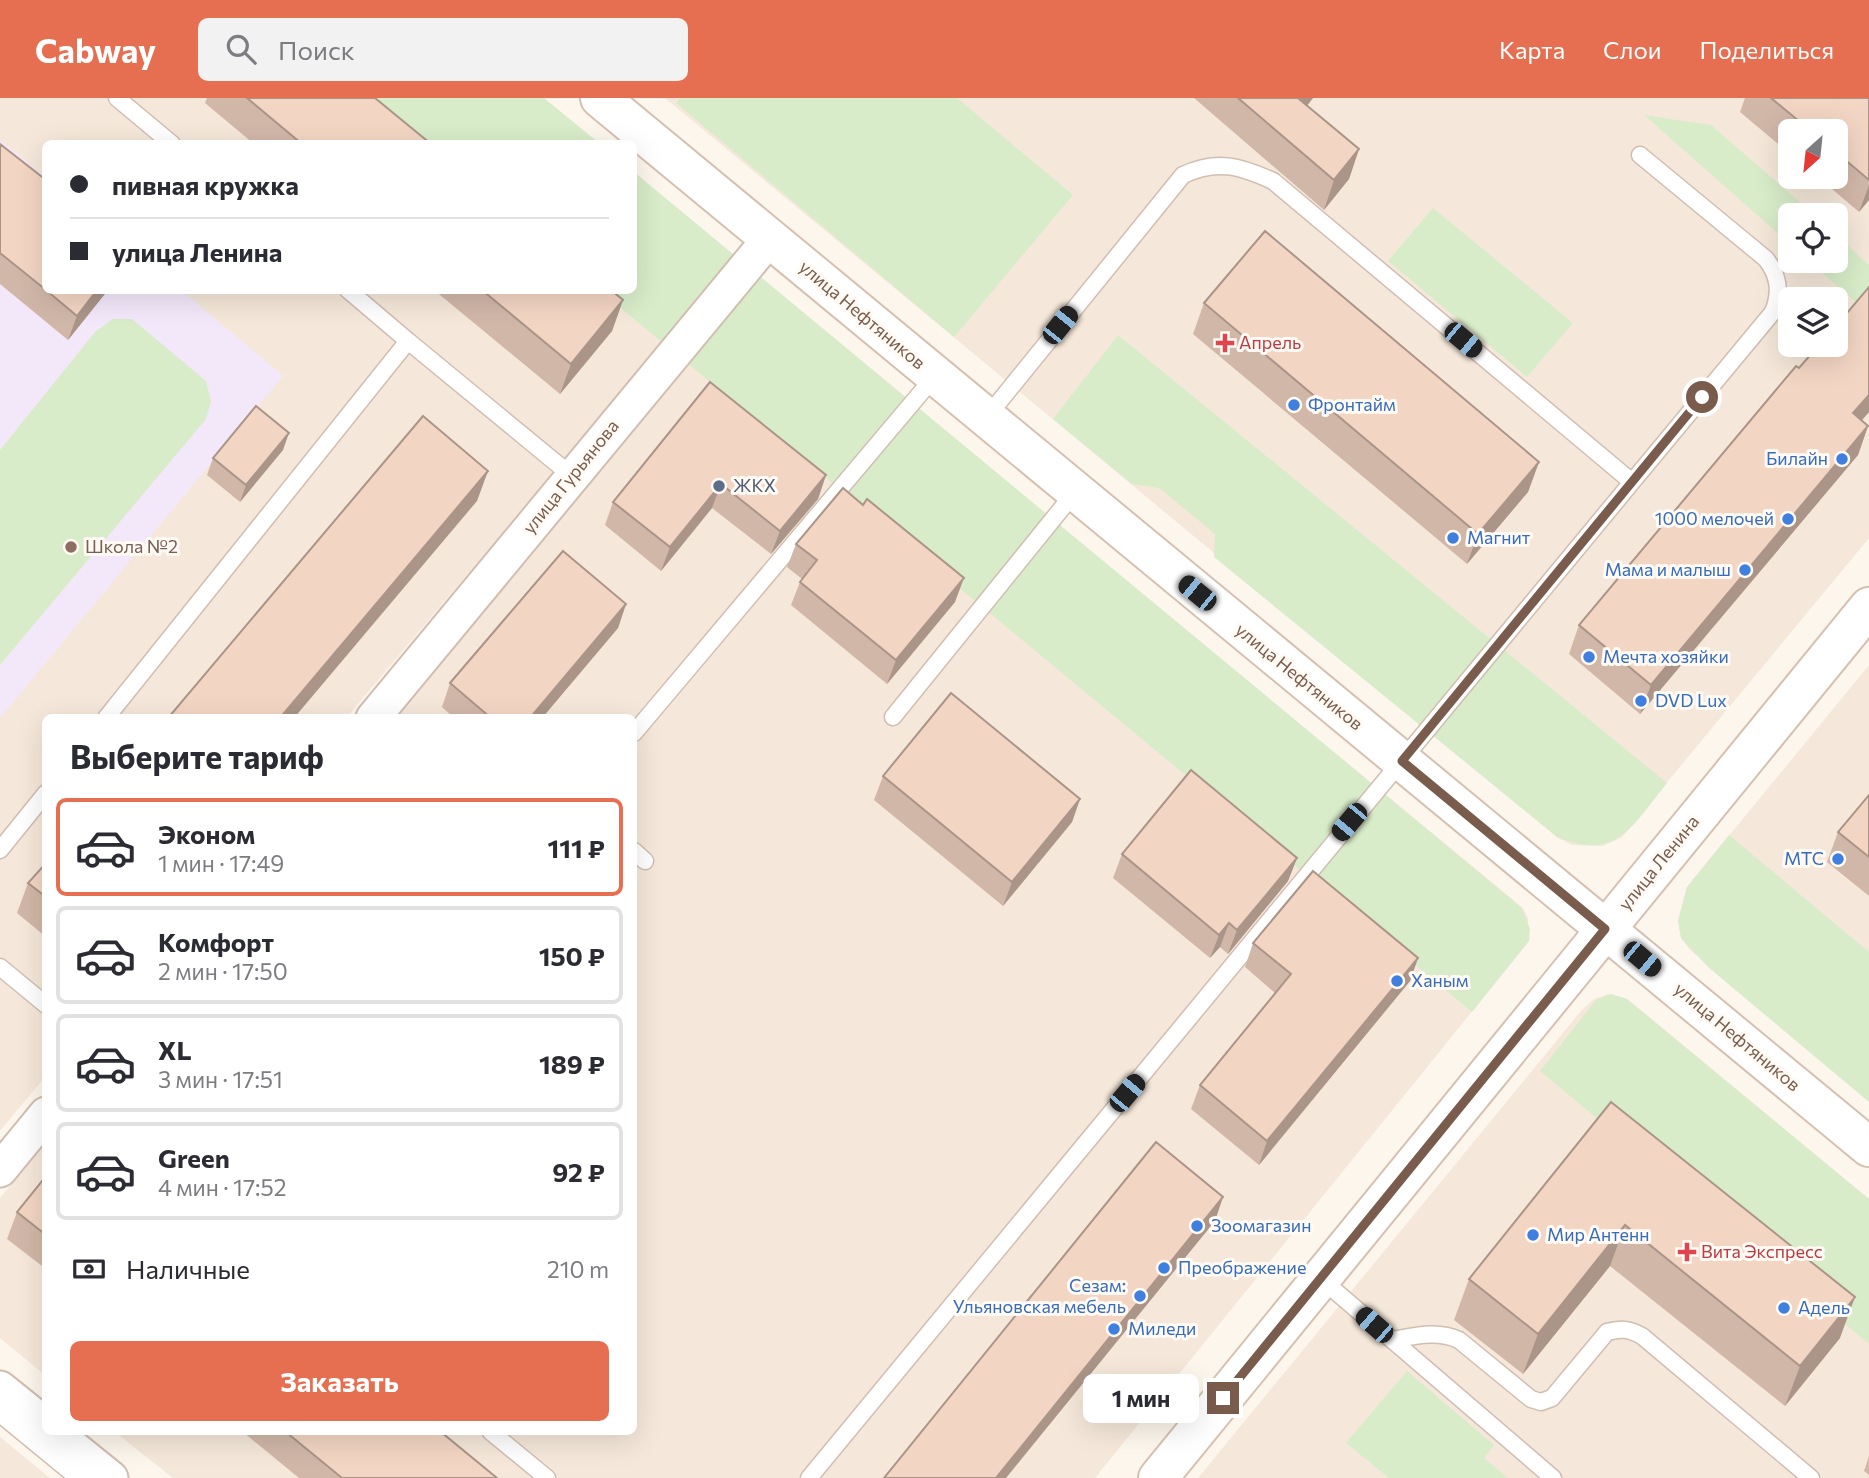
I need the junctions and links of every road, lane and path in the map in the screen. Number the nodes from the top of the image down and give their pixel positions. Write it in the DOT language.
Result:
graph roads {
  1 [pos="117,98"];
  2 [pos="600,98"];
  3 [pos="167,140"];
  4 [pos="1640,155"];
  5 [pos="770,238"];
  6 [pos="353,294"];
  7 [pos="408,341"];
  8 [pos="935,376"];
  9 [pos="986,418"];
  10 [pos="572,476"];
  11 [pos="1632,482"];
  12 [pos="1075,492"];
  13 [pos="1869,607"];
  14 [pos="109,714"];
  15 [pos="376,714"];
  16 [pos="893,717"];
  17 [pos="637,729"];
  18 [pos="1402,761"];
  19 [pos="42,798"];
  20 [pos="0,850"];
  21 [pos="1605,929"];
  22 [pos="0,967"];
  23 [pos="42,1002"];
  24 [pos="42,1119"];
  25 [pos="1869,1147"];
  26 [pos="0,1170"];
  27 [pos="1320,1278"];
  28 [pos="1392,1340"];
  29 [pos="0,1388"];
  30 [pos="0,1414"];
  31 [pos="42,1422"];
  32 [pos="58,1435"];
  33 [pos="495,1435"];
  34 [pos="78,1478"];
  35 [pos="111,1478"];
  36 [pos="547,1478"];
  37 [pos="809,1478"];
  38 [pos="1158,1478"];
  39 [pos="1553,1478"];
  40 [pos="1811,1478"];
  1 -- 3 [label="lane"];
  2 -- 5 [label="street, улица Нефтяников"];
  4 -- 11 [label="lane"];
  5 -- 8 [label="street, улица Нефтяников"];
  5 -- 10 [label="street, улица Гурьянова"];
  6 -- 7 [label="lane"];
  7 -- 10 [label="lane"];
  7 -- 14 [label="lane"];
  8 -- 9 [label="street, улица Нефтяников"];
  8 -- 17 [label="lane"];
  9 -- 11 [label="lane"];
  9 -- 12 [label="street, улица Нефтяников"];
  10 -- 15 [label="street, улица Гурьянова"];
  11 -- 18 [label="lane"];
  12 -- 16 [label="lane"];
  12 -- 18 [label="street, улица Нефтяников"];
  13 -- 21 [label="street, улица Ленина"];
  18 -- 21 [label="street, улица Нефтяников"];
  18 -- 37 [label="lane"];
  19 -- 20 [label="lane"];
  21 -- 25 [label="street, улица Нефтяников"];
  21 -- 27 [label="street, улица Ленина"];
  22 -- 23 [label="lane"];
  24 -- 26 [label="street"];
  27 -- 28 [label="lane"];
  27 -- 38 [label="street, улица Ленина"];
  28 -- 39 [label="lane"];
  28 -- 40 [label="lane"];
  29 -- 31 [label="street"];
  30 -- 34 [label="lane"];
  32 -- 35 [label="street"];
  33 -- 36 [label="lane"];
}
